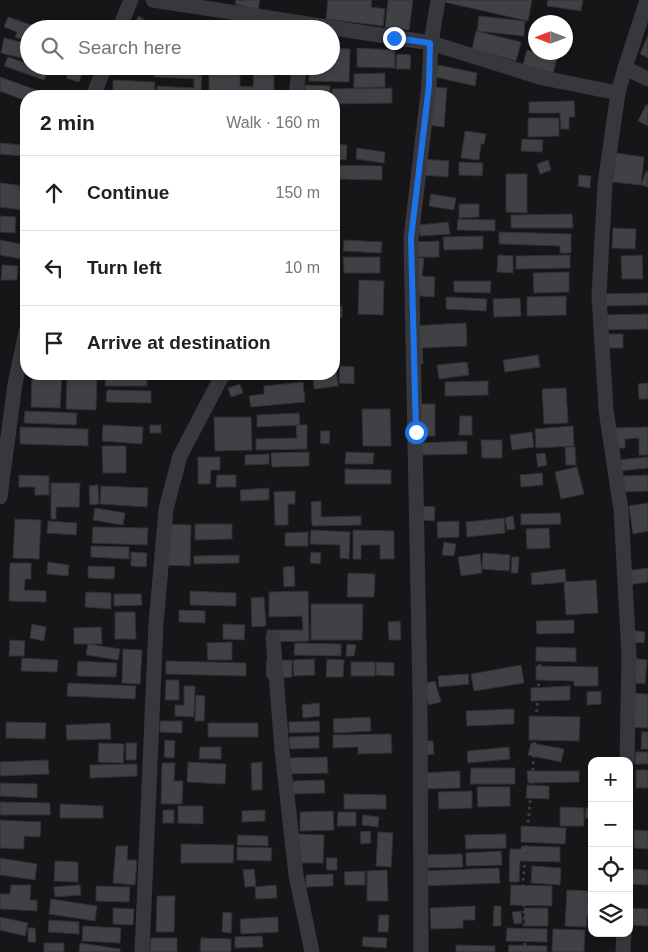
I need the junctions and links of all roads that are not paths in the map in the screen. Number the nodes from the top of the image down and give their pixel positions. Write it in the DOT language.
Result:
graph roads {
  1 [pos="131,0"];
  2 [pos="153,0"];
  3 [pos="438,0"];
  4 [pos="647,0"];
  5 [pos="123,20"];
  6 [pos="268,20"];
  7 [pos="340,31"];
  8 [pos="430,43"];
  9 [pos="625,68"];
  10 [pos="101,75"];
  11 [pos="298,75"];
  12 [pos="648,79"];
  13 [pos="95,90"];
  14 [pos="297,90"];
  15 [pos="618,93"];
  16 [pos="20,360"];
  17 [pos="220,380"];
  18 [pos="0,497"];
  19 [pos="273,638"];
  20 [pos="628,757"];
  21 [pos="624,937"];
  22 [pos="142,952"];
  23 [pos="312,952"];
  24 [pos="421,952"];
  25 [pos="623,952"];
  1 -- 5 [label="street"];
  2 -- 6 [label="street"];
  3 -- 8 [label="street"];
  4 -- 9 [label="street"];
  7 -- 8 [label="street"];
  8 -- 15 [label="street"];
  8 -- 24 [label="street"];
  9 -- 12 [label="street"];
  9 -- 15 [label="street"];
  10 -- 13 [label="street"];
  11 -- 14 [label="street"];
  15 -- 20 [label="street"];
  16 -- 18 [label="street"];
  17 -- 22 [label="street"];
  19 -- 23 [label="street"];
  21 -- 25 [label="street"];
}
